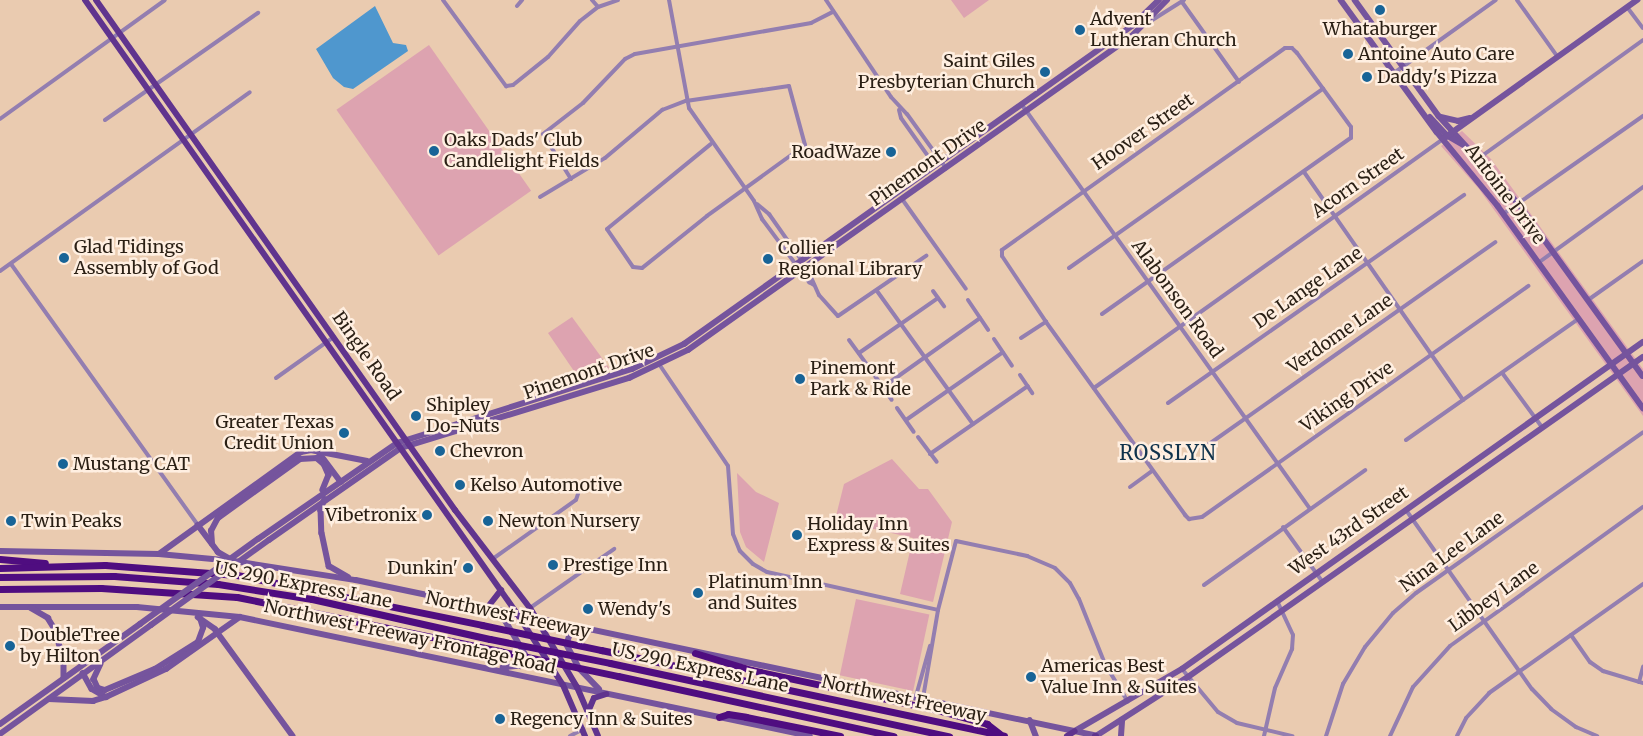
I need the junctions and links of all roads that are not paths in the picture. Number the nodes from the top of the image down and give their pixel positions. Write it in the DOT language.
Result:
graph roads {
  1 [pos="85,0"];
  2 [pos="96,0"];
  3 [pos="165,0"];
  4 [pos="443,0"];
  5 [pos="522,0"];
  6 [pos="592,0"];
  7 [pos="618,0"];
  8 [pos="669,0"];
  9 [pos="826,0"];
  10 [pos="1158,0"];
  11 [pos="1167,0"];
  12 [pos="1341,0"];
  13 [pos="1354,0"];
  14 [pos="1496,0"];
  15 [pos="1517,0"];
  16 [pos="1637,0"];
  17 [pos="1183,1"];
  18 [pos="517,6"];
  19 [pos="1345,6"];
  20 [pos="598,7"];
  21 [pos="1627,7"];
  22 [pos="833,12"];
  23 [pos="258,13"];
  24 [pos="1144,25"];
  25 [pos="1132,26"];
  26 [pos="1643,28"];
  27 [pos="1137,31"];
  28 [pos="119,33"];
  29 [pos="111,38"];
  30 [pos="1643,40"];
  31 [pos="677,47"];
  32 [pos="1558,56"];
  33 [pos="1403,67"];
  34 [pos="1074,68"];
  35 [pos="1394,73"];
  36 [pos="1079,74"];
  37 [pos="1239,82"];
  38 [pos="155,84"];
  39 [pos="1323,89"];
  40 [pos="148,90"];
  41 [pos="250,92"];
  42 [pos="686,100"];
  43 [pos="1022,105"];
  44 [pos="899,110"];
  45 [pos="1027,111"];
  46 [pos="1439,116"];
  47 [pos="1643,116"];
  48 [pos="0,118"];
  49 [pos="1473,118"];
  50 [pos="105,120"];
  51 [pos="918,130"];
  52 [pos="913,134"];
  53 [pos="191,135"];
  54 [pos="1448,136"];
  55 [pos="183,140"];
  56 [pos="711,144"];
  57 [pos="1479,158"];
  58 [pos="941,162"];
  59 [pos="935,166"];
  60 [pos="946,168"];
  61 [pos="940,172"];
  62 [pos="1304,172"];
  63 [pos="571,179"];
  64 [pos="1643,187"];
  65 [pos="744,188"];
  66 [pos="1083,191"];
  67 [pos="1464,195"];
  68 [pos="540,197"];
  69 [pos="902,199"];
  70 [pos="754,201"];
  71 [pos="1518,203"];
  72 [pos="1503,214"];
  73 [pos="867,215"];
  74 [pos="1335,218"];
  75 [pos="872,221"];
  76 [pos="1115,236"];
  77 [pos="263,237"];
  78 [pos="1495,242"];
  79 [pos="255,243"];
  80 [pos="1553,252"];
  81 [pos="926,256"];
  82 [pos="1643,261"];
  83 [pos="799,263"];
  84 [pos="1538,263"];
  85 [pos="11,264"];
  86 [pos="1367,264"];
  87 [pos="1069,268"];
  88 [pos="804,269"];
  89 [pos="0,271"];
  90 [pos="1148,282"];
  91 [pos="1528,286"];
  92 [pos="966,289"];
  93 [pos="877,290"];
  94 [pos="933,291"];
  95 [pos="938,298"];
  96 [pos="968,300"];
  97 [pos="1588,300"];
  98 [pos="944,306"];
  99 [pos="1399,309"];
  100 [pos="1102,314"];
  101 [pos="980,318"];
  102 [pos="1577,320"];
  103 [pos="1046,322"];
  104 [pos="901,323"];
  105 [pos="1180,326"];
  106 [pos="988,330"];
  107 [pos="334,337"];
  108 [pos="1021,338"];
  109 [pos="994,339"];
  110 [pos="850,340"];
  111 [pos="1643,342"];
  112 [pos="326,343"];
  113 [pos="1003,352"];
  114 [pos="858,353"];
  115 [pos="1627,353"];
  116 [pos="1431,354"];
  117 [pos="925,357"];
  118 [pos="1643,357"];
  119 [pos="656,360"];
  120 [pos="1634,363"];
  121 [pos="1611,364"];
  122 [pos="660,366"];
  123 [pos="1012,366"];
  124 [pos="871,370"];
  125 [pos="1213,372"];
  126 [pos="1503,374"];
  127 [pos="1618,374"];
  128 [pos="875,376"];
  129 [pos="1020,376"];
  130 [pos="1643,376"];
  131 [pos="276,378"];
  132 [pos="365,381"];
  133 [pos="1028,386"];
  134 [pos="357,387"];
  135 [pos="883,387"];
  136 [pos="1094,388"];
  137 [pos="949,390"];
  138 [pos="1032,393"];
  139 [pos="539,398"];
  140 [pos="892,400"];
  141 [pos="1463,400"];
  142 [pos="529,401"];
  143 [pos="1168,403"];
  144 [pos="543,404"];
  145 [pos="531,408"];
  146 [pos="898,408"];
  147 [pos="1643,408"];
  148 [pos="1245,418"];
  149 [pos="1536,418"];
  150 [pos="906,420"];
  151 [pos="458,422"];
  152 [pos="973,424"];
  153 [pos="1542,427"];
  154 [pos="463,429"];
  155 [pos="914,432"];
  156 [pos="1643,432"];
  157 [pos="918,437"];
  158 [pos="1406,440"];
  159 [pos="408,442"];
  160 [pos="399,446"];
  161 [pos="1202,449"];
  162 [pos="311,450"];
  163 [pos="930,454"];
  164 [pos="367,461"];
  165 [pos="937,462"];
  166 [pos="1278,463"];
  167 [pos="1470,464"];
  168 [pos="1365,470"];
  169 [pos="1152,471"];
  170 [pos="1476,473"];
  171 [pos="342,483"];
  172 [pos="1130,487"];
  173 [pos="580,488"];
  174 [pos="322,497"];
  175 [pos="1643,507"];
  176 [pos="1310,509"];
  177 [pos="455,510"];
  178 [pos="1406,510"];
  179 [pos="448,516"];
  180 [pos="1412,519"];
  181 [pos="198,525"];
  182 [pos="1283,527"];
  183 [pos="212,544"];
  184 [pos="614,549"];
  185 [pos="0,551"];
  186 [pos="158,554"];
  187 [pos="494,558"];
  188 [pos="0,559"];
  189 [pos="234,561"];
  190 [pos="53,566"];
  191 [pos="0,568"];
  192 [pos="1449,570"];
  193 [pos="1316,572"];
  194 [pos="0,578"];
  195 [pos="356,580"];
  196 [pos="1322,581"];
  197 [pos="1643,584"];
  198 [pos="1204,585"];
  199 [pos="0,589"];
  200 [pos="501,590"];
  201 [pos="1278,601"];
  202 [pos="27,606"];
  203 [pos="0,607"];
  204 [pos="530,608"];
  205 [pos="491,609"];
  206 [pos="1283,609"];
  207 [pos="938,610"];
  208 [pos="191,611"];
  209 [pos="518,615"];
  210 [pos="240,617"];
  211 [pos="200,618"];
  212 [pos="539,620"];
  213 [pos="1485,620"];
  214 [pos="592,632"];
  215 [pos="218,634"];
  216 [pos="1571,635"];
  217 [pos="932,643"];
  218 [pos="112,644"];
  219 [pos="694,653"];
  220 [pos="107,657"];
  221 [pos="489,667"];
  222 [pos="1643,667"];
  223 [pos="1182,669"];
  224 [pos="1520,671"];
  225 [pos="82,675"];
  226 [pos="1188,677"];
  227 [pos="64,678"];
  228 [pos="1641,683"];
  229 [pos="563,685"];
  230 [pos="577,687"];
  231 [pos="599,690"];
  232 [pos="606,694"];
  233 [pos="916,696"];
  234 [pos="106,697"];
  235 [pos="923,698"];
  236 [pos="49,699"];
  237 [pos="1128,702"];
  238 [pos="1149,702"];
  239 [pos="20,710"];
  240 [pos="588,712"];
  241 [pos="24,716"];
  242 [pos="719,717"];
  243 [pos="1030,720"];
  244 [pos="1122,720"];
  245 [pos="1,723"];
  246 [pos="1264,730"];
  247 [pos="1075,731"];
  248 [pos="0,734"];
  249 [pos="585,734"];
  250 [pos="292,736"];
  251 [pos="570,736"];
  252 [pos="598,736"];
  253 [pos="810,736"];
  254 [pos="840,736"];
  255 [pos="894,736"];
  256 [pos="949,736"];
  257 [pos="1003,736"];
  258 [pos="1036,736"];
  259 [pos="1067,736"];
  260 [pos="1096,736"];
  261 [pos="1122,736"];
  262 [pos="1264,736"];
  263 [pos="1292,736"];
  264 [pos="1326,736"];
  265 [pos="1390,736"];
  266 [pos="1457,736"];
  267 [pos="1597,736"];
  1 -- 29 [label="main road, Bingle Road"];
  2 -- 28 [label="main road, Bingle Road"];
  3 -- 28 [label="street"];
  4 -- 20 [label="street"];
  5 -- 18 [label="street"];
  6 -- 20 [label="street"];
  7 -- 20 [label="street"];
  8 -- 31 [label="street"];
  9 -- 22 [label="street"];
  10 -- 25 [label="main road, Pinemont Drive"];
  11 -- 24 [label="main road, Pinemont Drive"];
  12 -- 19 [label="main road, Antoine Drive"];
  13 -- 19 [label="street"];
  13 -- 33 [label="main road, Antoine Drive"];
  14 -- 33 [label="street"];
  15 -- 32 [label="street"];
  16 -- 21 [label="main road, Acorn Street"];
  17 -- 24 [label="street"];
  17 -- 37 [label="street"];
  19 -- 35 [label="main road, Antoine Drive"];
  21 -- 26 [label="street"];
  21 -- 32 [label="main road, Acorn Street"];
  22 -- 31 [label="street"];
  22 -- 44 [label="street"];
  23 -- 38 [label="street"];
  24 -- 27 [label="main road, Pinemont Drive"];
  25 -- 27 [label="main road"];
  25 -- 34 [label="main road, Pinemont Drive"];
  27 -- 36 [label="main road, Pinemont Drive"];
  28 -- 29 [label="street"];
  28 -- 38 [label="main road, Bingle Road"];
  29 -- 40 [label="main road, Bingle Road"];
  29 -- 48 [label="street"];
  30 -- 57 [label="street"];
  31 -- 42 [label="street"];
  31 -- 63 [label="street"];
  32 -- 49 [label="main road, Acorn Street"];
  33 -- 35 [label="street"];
  33 -- 46 [label="main road, Antoine Drive"];
  34 -- 36 [label="main road"];
  34 -- 43 [label="main road, Pinemont Drive"];
  35 -- 54 [label="main road, Antoine Drive"];
  36 -- 45 [label="main road, Pinemont Drive"];
  37 -- 39 [label="street, Hoover Street"];
  37 -- 66 [label="street, Hoover Street"];
  38 -- 40 [label="street"];
  38 -- 53 [label="main road, Bingle Road"];
  39 -- 62 [label="street"];
  39 -- 76 [label="street"];
  40 -- 50 [label="street"];
  40 -- 55 [label="main road, Bingle Road"];
  41 -- 53 [label="street"];
  42 -- 56 [label="street"];
  42 -- 63 [label="street"];
  42 -- 65 [label="street"];
  43 -- 45 [label="street, Alabonson Road"];
  43 -- 58 [label="main road, Pinemont Drive"];
  44 -- 51 [label="street"];
  44 -- 52 [label="street"];
  45 -- 60 [label="main road, Pinemont Drive"];
  45 -- 66 [label="street, Alabonson Road"];
  46 -- 49 [label="main road"];
  46 -- 54 [label="main road, Antoine Drive"];
  47 -- 71 [label="street"];
  49 -- 54 [label="main road, Acorn Street"];
  51 -- 52 [label="street"];
  51 -- 58 [label="street"];
  52 -- 59 [label="street"];
  53 -- 55 [label="street"];
  53 -- 77 [label="main road, Bingle Road"];
  54 -- 57 [label="main road, Antoine Drive"];
  54 -- 72 [label="main road, Antoine Drive"];
  54 -- 74 [label="street, Acorn Street"];
  55 -- 79 [label="main road, Bingle Road"];
  55 -- 85 [label="street"];
  56 -- 65 [label="street"];
  56 -- 65 [label="street"];
  57 -- 71 [label="main road, Antoine Drive"];
  58 -- 59 [label="main road, Pinemont Drive"];
  58 -- 60 [label="street"];
  59 -- 61 [label="street"];
  59 -- 73 [label="main road, Pinemont Drive"];
  60 -- 61 [label="main road, Pinemont Drive"];
  61 -- 69 [label="main road, Pinemont Drive"];
  62 -- 74 [label="street"];
  62 -- 90 [label="street"];
  63 -- 68 [label="street"];
  64 -- 80 [label="street"];
  65 -- 70 [label="street"];
  66 -- 76 [label="street, Alabonson Road"];
  66 -- 103 [label="street, Hoover Street"];
  67 -- 86 [label="street, De Lange Lane"];
  69 -- 75 [label="main road, Pinemont Drive"];
  69 -- 92 [label="street"];
  70 -- 83 [label="street"];
  70 -- 83 [label="street"];
  71 -- 72 [label="street"];
  71 -- 80 [label="main road, Antoine Drive"];
  72 -- 84 [label="main road, Antoine Drive"];
  73 -- 75 [label="main road"];
  73 -- 83 [label="main road, Pinemont Drive"];
  74 -- 86 [label="street"];
  74 -- 105 [label="street, Acorn Street"];
  75 -- 88 [label="main road, Pinemont Drive"];
  76 -- 87 [label="street"];
  76 -- 90 [label="street, Alabonson Road"];
  77 -- 79 [label="main road"];
  77 -- 107 [label="main road, Bingle Road"];
  78 -- 99 [label="street, Verdome Lane"];
  79 -- 112 [label="main road, Bingle Road"];
  80 -- 84 [label="street"];
  80 -- 97 [label="main road, Antoine Drive"];
  81 -- 93 [label="street"];
  82 -- 97 [label="street"];
  83 -- 88 [label="street"];
  83 -- 119 [label="main road, Pinemont Drive"];
  84 -- 102 [label="main road, Antoine Drive"];
  85 -- 89 [label="street"];
  85 -- 181 [label="street"];
  86 -- 99 [label="street"];
  86 -- 125 [label="street, De Lange Lane"];
  88 -- 93 [label="street"];
  88 -- 122 [label="main road, Pinemont Drive"];
  90 -- 100 [label="street"];
  90 -- 105 [label="street, Alabonson Road"];
  91 -- 116 [label="street, Viking Drive"];
  93 -- 104 [label="street"];
  94 -- 95 [label="street"];
  95 -- 98 [label="street"];
  95 -- 104 [label="street"];
  96 -- 101 [label="street"];
  97 -- 115 [label="main road, Antoine Drive"];
  99 -- 116 [label="street"];
  99 -- 148 [label="street, Verdome Lane"];
  101 -- 106 [label="street"];
  101 -- 117 [label="street"];
  102 -- 121 [label="main road, Antoine Drive"];
  102 -- 126 [label="street"];
  103 -- 108 [label="street"];
  103 -- 136 [label="street"];
  104 -- 114 [label="street"];
  104 -- 117 [label="street"];
  105 -- 125 [label="street, Alabonson Road"];
  105 -- 136 [label="street, Acorn Street"];
  107 -- 112 [label="street"];
  107 -- 132 [label="main road, Bingle Road"];
  109 -- 113 [label="street"];
  110 -- 114 [label="street"];
  111 -- 115 [label="main road, West 43rd Street"];
  112 -- 131 [label="street"];
  112 -- 134 [label="main road, Bingle Road"];
  113 -- 123 [label="street"];
  113 -- 137 [label="street"];
  114 -- 124 [label="street"];
  115 -- 120 [label="main road, Antoine Drive"];
  115 -- 121 [label="main road, West 43rd Street"];
  116 -- 141 [label="street"];
  116 -- 166 [label="street, Viking Drive"];
  117 -- 135 [label="street"];
  117 -- 137 [label="street"];
  118 -- 120 [label="main road, West 43rd Street"];
  119 -- 122 [label="street"];
  119 -- 139 [label="main road, Pinemont Drive"];
  120 -- 127 [label="main road, West 43rd Street"];
  120 -- 130 [label="main road, Antoine Drive"];
  121 -- 127 [label="main road, Antoine Drive"];
  121 -- 149 [label="main road, West 43rd Street"];
  122 -- 144 [label="main road, Pinemont Drive"];
  122 -- 207 [label="street"];
  125 -- 143 [label="street, De Lange Lane"];
  125 -- 148 [label="street, Alabonson Road"];
  126 -- 141 [label="street"];
  126 -- 149 [label="street"];
  127 -- 147 [label="main road, Antoine Drive"];
  127 -- 153 [label="main road, West 43rd Street"];
  128 -- 135 [label="street"];
  129 -- 133 [label="street"];
  132 -- 134 [label="main road"];
  132 -- 159 [label="main road, Bingle Road"];
  133 -- 138 [label="street"];
  133 -- 152 [label="street"];
  134 -- 160 [label="main road, Bingle Road"];
  135 -- 140 [label="street"];
  136 -- 169 [label="street"];
  137 -- 150 [label="street"];
  137 -- 152 [label="street"];
  139 -- 142 [label="main road, Pinemont Drive"];
  139 -- 144 [label="main road"];
  141 -- 158 [label="street"];
  142 -- 145 [label="main road"];
  142 -- 151 [label="main road, Pinemont Drive"];
  144 -- 145 [label="main road, Pinemont Drive"];
  145 -- 154 [label="main road, Pinemont Drive"];
  146 -- 150 [label="street"];
  148 -- 161 [label="street, Verdome Lane"];
  148 -- 166 [label="street, Alabonson Road"];
  149 -- 153 [label="street"];
  149 -- 167 [label="main road, West 43rd Street"];
  150 -- 155 [label="street"];
  151 -- 154 [label="main road"];
  151 -- 159 [label="main road, Pinemont Drive"];
  152 -- 163 [label="street"];
  153 -- 170 [label="main road, West 43rd Street"];
  154 -- 159 [label="main road, Pinemont Drive"];
  156 -- 192 [label="street, Nina Lee Lane"];
  157 -- 163 [label="street"];
  159 -- 160 [label="main road, Pinemont Drive"];
  159 -- 177 [label="main road, Bingle Road"];
  160 -- 164 [label="main road, Pinemont Drive"];
  160 -- 171 [label="main road, Pinemont Drive"];
  160 -- 179 [label="main road, Bingle Road"];
  162 -- 164 [label="main road"];
  162 -- 171 [label="main road"];
  162 -- 181 [label="main road"];
  163 -- 165 [label="street"];
  164 -- 171 [label="main road, Pinemont Drive"];
  166 -- 169 [label="street, Viking Drive"];
  166 -- 176 [label="street, Alabonson Road"];
  167 -- 170 [label="main road"];
  167 -- 178 [label="main road, West 43rd Street"];
  168 -- 176 [label="street"];
  169 -- 172 [label="street"];
  170 -- 180 [label="main road, West 43rd Street"];
  171 -- 174 [label="main road, Pinemont Drive"];
  173 -- 187 [label="street"];
  174 -- 183 [label="main road"];
  174 -- 195 [label="main road"];
  174 -- 218 [label="main road, Pinemont Drive, bridge"];
  174 -- 220 [label="main road, Pinemont Drive, bridge"];
  175 -- 213 [label="street, Libbey Lane"];
  176 -- 182 [label="street"];
  177 -- 179 [label="main road"];
  177 -- 187 [label="main road, Bingle Road"];
  178 -- 180 [label="street"];
  178 -- 193 [label="main road, West 43rd Street"];
  179 -- 200 [label="main road, Bingle Road"];
  180 -- 192 [label="street"];
  180 -- 196 [label="main road, West 43rd Street"];
  181 -- 183 [label="main road"];
  181 -- 186 [label="main road"];
  182 -- 193 [label="street"];
  182 -- 198 [label="street"];
  183 -- 189 [label="main road"];
  184 -- 204 [label="street"];
  185 -- 186 [label="main road"];
  186 -- 189 [label="main road"];
  187 -- 204 [label="main road, Bingle Road"];
  188 -- 190 [label="highway"];
  189 -- 195 [label="main road"];
  190 -- 191 [label="highway, Northwest Freeway"];
  190 -- 257 [label="highway, Northwest Freeway, bridge"];
  192 -- 213 [label="street"];
  192 -- 264 [label="street, Nina Lee Lane"];
  193 -- 196 [label="street"];
  193 -- 201 [label="main road, West 43rd Street"];
  194 -- 256 [label="highway, US 290 Express Lane, bridge"];
  195 -- 205 [label="main road"];
  196 -- 206 [label="main road, West 43rd Street"];
  197 -- 216 [label="street"];
  199 -- 255 [label="highway, Northwest Freeway, bridge"];
  200 -- 205 [label="main road"];
  200 -- 209 [label="main road, Bingle Road"];
  201 -- 206 [label="street"];
  201 -- 223 [label="main road, West 43rd Street"];
  202 -- 203 [label="main road, Northwest Freeway Frontage Road"];
  202 -- 208 [label="main road, Northwest Freeway Frontage Road"];
  202 -- 227 [label="main road"];
  204 -- 212 [label="main road, Bingle Road"];
  205 -- 209 [label="main road"];
  205 -- 221 [label="main road"];
  206 -- 226 [label="main road, West 43rd Street"];
  206 -- 246 [label="street"];
  207 -- 217 [label="street"];
  207 -- 237 [label="street"];
  208 -- 210 [label="main road, Northwest Freeway Frontage Road"];
  208 -- 211 [label="main road"];
  209 -- 212 [label="main road"];
  209 -- 229 [label="main road, Bingle Road"];
  210 -- 215 [label="main road"];
  210 -- 221 [label="main road, Northwest Freeway Frontage Road"];
  211 -- 215 [label="main road"];
  211 -- 220 [label="main road"];
  212 -- 214 [label="main road"];
  212 -- 230 [label="main road, Bingle Road"];
  213 -- 224 [label="street"];
  213 -- 265 [label="street, Libbey Lane"];
  214 -- 219 [label="main road"];
  214 -- 231 [label="main road"];
  215 -- 234 [label="main road"];
  215 -- 250 [label="main road"];
  216 -- 224 [label="street"];
  216 -- 228 [label="street"];
  217 -- 233 [label="street"];
  217 -- 235 [label="street"];
  218 -- 225 [label="main road"];
  218 -- 227 [label="main road, Pinemont Drive"];
  219 -- 233 [label="main road"];
  219 -- 257 [label="highway"];
  220 -- 225 [label="main road, Pinemont Drive"];
  221 -- 229 [label="main road, Northwest Freeway Frontage Road"];
  222 -- 228 [label="street"];
  223 -- 226 [label="street"];
  223 -- 237 [label="main road, West 43rd Street"];
  224 -- 266 [label="street"];
  224 -- 267 [label="street"];
  225 -- 234 [label="main road"];
  225 -- 236 [label="main road, Pinemont Drive"];
  226 -- 238 [label="main road, West 43rd Street"];
  226 -- 246 [label="street"];
  227 -- 239 [label="main road, Pinemont Drive"];
  229 -- 230 [label="main road, Northwest Freeway Frontage Road"];
  229 -- 249 [label="main road, Bingle Road"];
  230 -- 231 [label="main road, Northwest Freeway Frontage Road"];
  230 -- 240 [label="main road, Bingle Road"];
  231 -- 232 [label="main road, Northwest Freeway Frontage Road"];
  232 -- 240 [label="main road"];
  232 -- 242 [label="main road, Northwest Freeway Frontage Road"];
  233 -- 235 [label="main road"];
  234 -- 236 [label="main road"];
  235 -- 243 [label="main road"];
  236 -- 241 [label="main road, Pinemont Drive"];
  237 -- 238 [label="main road"];
  237 -- 247 [label="main road, West 43rd Street"];
  238 -- 244 [label="main road, West 43rd Street"];
  239 -- 241 [label="main road"];
  239 -- 245 [label="main road, Pinemont Drive"];
  240 -- 252 [label="main road, Bingle Road"];
  241 -- 248 [label="main road, Pinemont Drive"];
  242 -- 253 [label="main road, Northwest Freeway Frontage Road"];
  242 -- 254 [label="highway"];
  243 -- 247 [label="main road"];
  243 -- 258 [label="main road"];
  244 -- 260 [label="main road, West 43rd Street"];
  244 -- 261 [label="main road"];
  246 -- 262 [label="street"];
  246 -- 263 [label="street"];
  247 -- 259 [label="main road, West 43rd Street"];
  247 -- 260 [label="main road"];
  249 -- 251 [label="street"];
}
